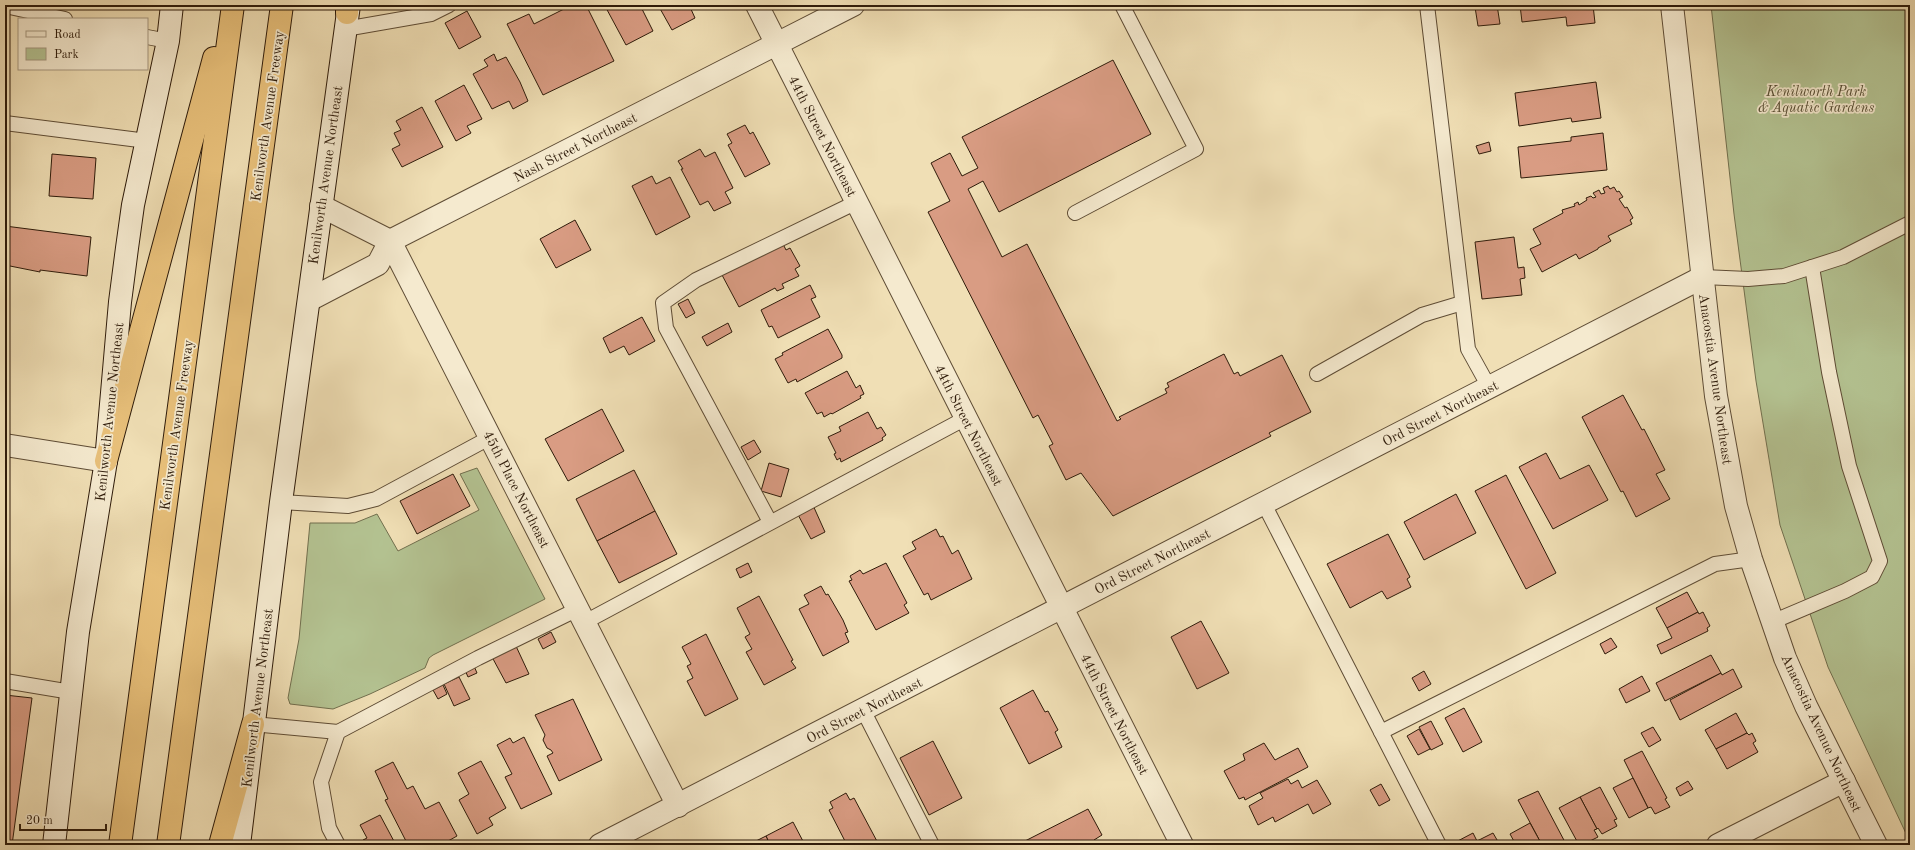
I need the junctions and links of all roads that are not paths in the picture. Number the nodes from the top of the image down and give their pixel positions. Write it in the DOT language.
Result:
graph roads {
  1 [pos="172,5"];
  2 [pos="228,5"];
  3 [pos="233,5"];
  4 [pos="282,5"];
  5 [pos="449,5"];
  6 [pos="757,5"];
  7 [pos="853,5"];
  8 [pos="1122,5"];
  9 [pos="1426,5"];
  10 [pos="1672,5"];
  11 [pos="5,6"];
  12 [pos="347,13"];
  13 [pos="60,18"];
  14 [pos="157,39"];
  15 [pos="777,44"];
  16 [pos="5,123"];
  17 [pos="147,141"];
  18 [pos="857,202"];
  19 [pos="321,206"];
  20 [pos="1075,213"];
  21 [pos="1910,223"];
  22 [pos="390,241"];
  23 [pos="1812,267"];
  24 [pos="1703,277"];
  25 [pos="309,300"];
  26 [pos="1462,303"];
  27 [pos="1317,374"];
  28 [pos="1489,388"];
  29 [pos="966,418"];
  30 [pos="491,437"];
  31 [pos="5,445"];
  32 [pos="106,461"];
  33 [pos="281,502"];
  34 [pos="1264,504"];
  35 [pos="770,522"];
  36 [pos="1751,559"];
  37 [pos="1062,608"];
  38 [pos="581,615"];
  39 [pos="1772,622"];
  40 [pos="5,681"];
  41 [pos="71,692"];
  42 [pos="863,710"];
  43 [pos="253,724"];
  44 [pos="338,732"];
  45 [pos="1381,732"];
  46 [pos="1844,781"];
  47 [pos="678,806"];
  48 [pos="54,845"];
  49 [pos="120,845"];
  50 [pos="168,845"];
  51 [pos="220,845"];
  52 [pos="239,845"];
  53 [pos="338,845"];
  54 [pos="600,845"];
  55 [pos="932,845"];
  56 [pos="1182,845"];
  57 [pos="1439,845"];
  58 [pos="1718,845"];
  59 [pos="1876,845"];
  1 -- 14 [label="street, Kenilworth Avenue Northeast"];
  2 -- 32 [label="highway"];
  3 -- 49 [label="highway, Kenilworth Avenue Freeway"];
  4 -- 50 [label="highway, Kenilworth Avenue Freeway"];
  5 -- 12 [label="lane"];
  6 -- 15 [label="street, 44th Street Northeast"];
  7 -- 15 [label="street, Nash Street Northeast"];
  8 -- 20 [label="lane"];
  9 -- 26 [label="lane"];
  10 -- 24 [label="street, Anacostia Avenue Northeast"];
  11 -- 13 [label="lane"];
  12 -- 19 [label="street, Kenilworth Avenue Northeast"];
  14 -- 17 [label="street, Kenilworth Avenue Northeast"];
  15 -- 18 [label="street, 44th Street Northeast"];
  15 -- 22 [label="street, Nash Street Northeast"];
  16 -- 17 [label="lane"];
  17 -- 32 [label="street, Kenilworth Avenue Northeast"];
  18 -- 29 [label="street, 44th Street Northeast"];
  18 -- 35 [label="lane"];
  19 -- 22 [label="street"];
  19 -- 25 [label="street, Kenilworth Avenue Northeast"];
  21 -- 23 [label="lane"];
  22 -- 25 [label="street"];
  22 -- 30 [label="street, 45th Place Northeast"];
  23 -- 24 [label="lane"];
  23 -- 39 [label="lane"];
  24 -- 28 [label="street, Ord Street Northeast"];
  24 -- 36 [label="street, Anacostia Avenue Northeast"];
  25 -- 33 [label="street, Kenilworth Avenue Northeast"];
  26 -- 27 [label="lane"];
  26 -- 28 [label="lane"];
  28 -- 34 [label="street, Ord Street Northeast"];
  29 -- 35 [label="lane"];
  29 -- 37 [label="street, 44th Street Northeast"];
  30 -- 33 [label="lane"];
  30 -- 38 [label="street, 45th Place Northeast"];
  31 -- 32 [label="street"];
  32 -- 41 [label="street, Kenilworth Avenue Northeast"];
  33 -- 43 [label="street, Kenilworth Avenue Northeast"];
  34 -- 37 [label="street, Ord Street Northeast"];
  34 -- 45 [label="lane"];
  35 -- 38 [label="lane"];
  36 -- 39 [label="street, Anacostia Avenue Northeast"];
  36 -- 45 [label="lane"];
  37 -- 42 [label="street, Ord Street Northeast"];
  37 -- 56 [label="street, 44th Street Northeast"];
  38 -- 44 [label="lane"];
  38 -- 47 [label="street, 45th Place Northeast"];
  39 -- 46 [label="street, Anacostia Avenue Northeast"];
  40 -- 41 [label="lane"];
  41 -- 48 [label="street, Kenilworth Avenue Northeast"];
  42 -- 47 [label="street, Ord Street Northeast"];
  42 -- 55 [label="lane"];
  43 -- 44 [label="lane"];
  43 -- 51 [label="highway"];
  43 -- 52 [label="street, Kenilworth Avenue Northeast"];
  44 -- 53 [label="lane"];
  45 -- 57 [label="lane"];
  46 -- 58 [label="street"];
  46 -- 59 [label="street, Anacostia Avenue Northeast"];
  47 -- 54 [label="street, Ord Street Northeast"];
}
